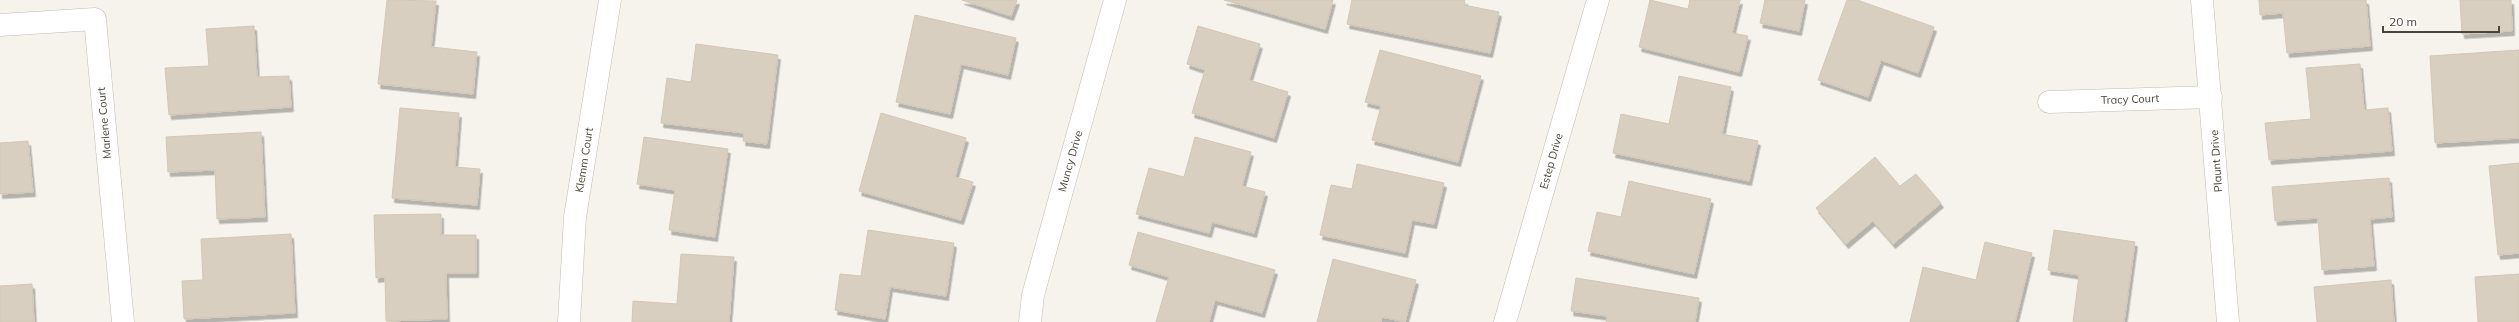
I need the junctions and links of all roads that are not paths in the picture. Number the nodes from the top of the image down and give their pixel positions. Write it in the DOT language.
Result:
graph roads {
  1 [pos="610,0"];
  2 [pos="1115,0"];
  3 [pos="1598,0"];
  4 [pos="2202,0"];
  5 [pos="0,25"];
  6 [pos="2211,97"];
  7 [pos="2049,102"];
  8 [pos="122,322"];
  9 [pos="569,322"];
  10 [pos="1030,322"];
  11 [pos="1505,322"];
  12 [pos="2228,322"];
  1 -- 9 [label="street, Klemm Court"];
  2 -- 10 [label="street, Muncy Drive"];
  3 -- 11 [label="street, Estep Drive"];
  4 -- 6 [label="street, Plaunt Drive"];
  5 -- 8 [label="street, Marlene Court"];
  6 -- 7 [label="street, Tracy Court"];
  6 -- 12 [label="street, Plaunt Drive"];
}
